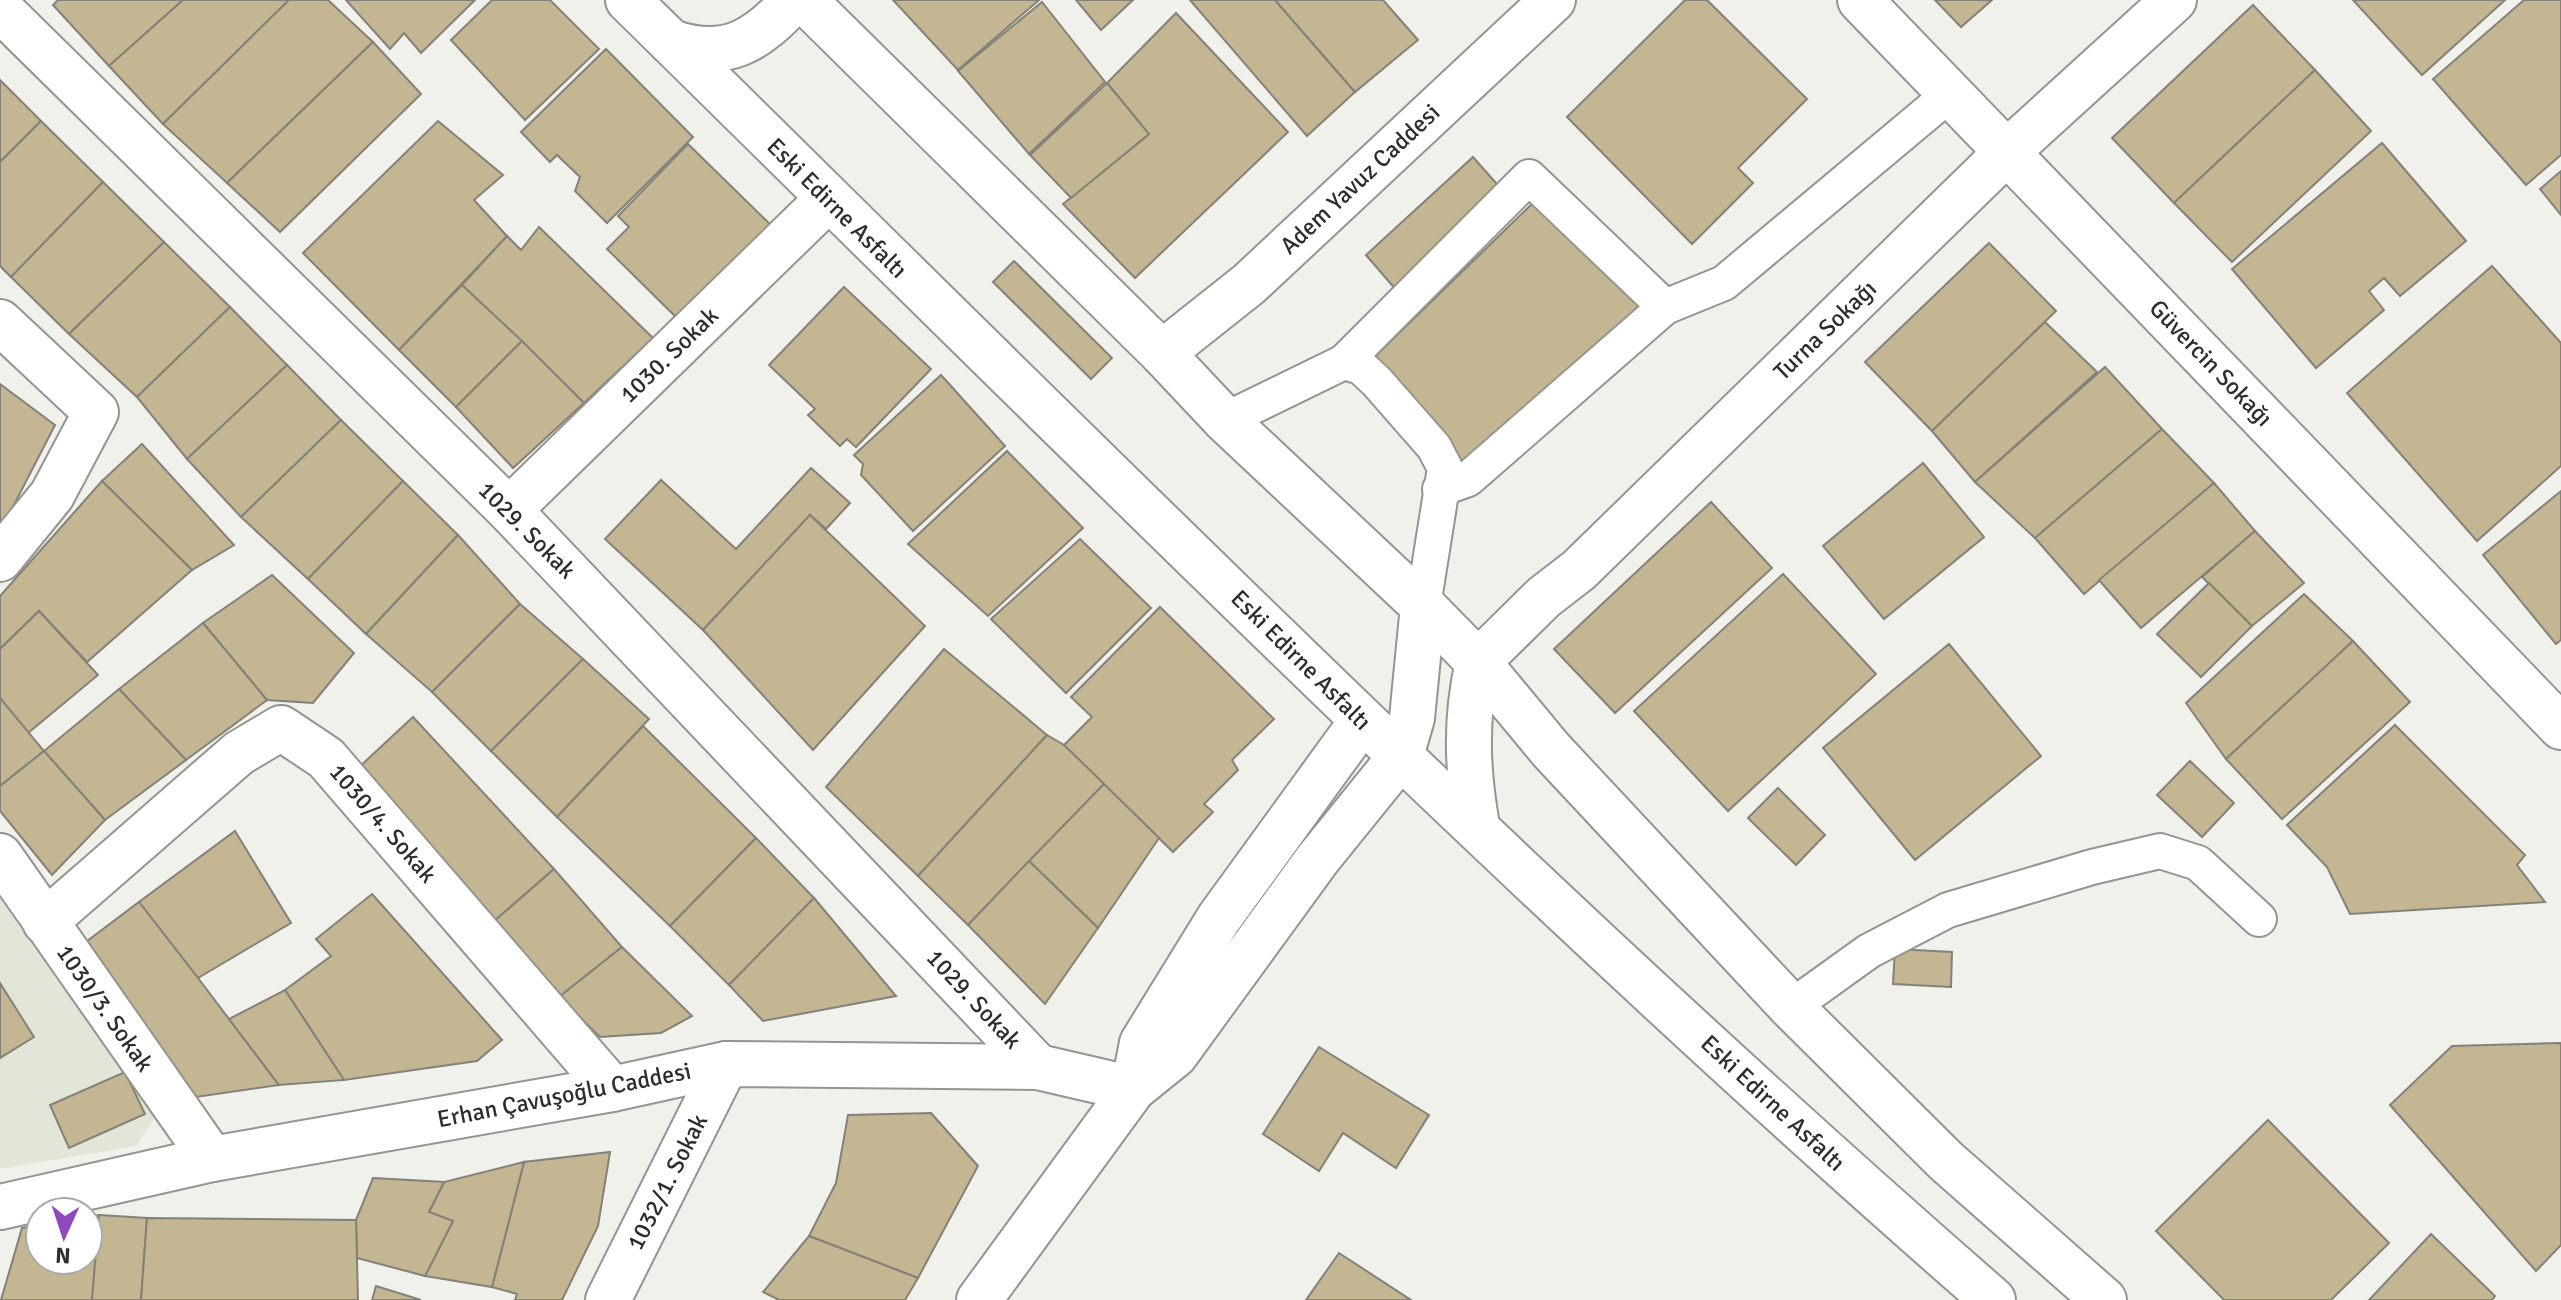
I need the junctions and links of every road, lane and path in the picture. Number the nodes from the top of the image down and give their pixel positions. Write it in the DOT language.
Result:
graph roads {
  1 [pos="628,0"];
  2 [pos="794,0"];
  3 [pos="804,0"];
  4 [pos="1553,0"];
  5 [pos="1860,0"];
  6 [pos="2174,0"];
  7 [pos="0,9"];
  8 [pos="671,42"];
  9 [pos="1951,93"];
  10 [pos="2007,152"];
  11 [pos="828,199"];
  12 [pos="1665,307"];
  13 [pos="0,322"];
  14 [pos="1162,353"];
  15 [pos="1344,362"];
  16 [pos="1225,420"];
  17 [pos="1440,489"];
  18 [pos="509,510"];
  19 [pos="0,559"];
  20 [pos="1423,606"];
  21 [pos="1478,662"];
  22 [pos="1362,721"];
  23 [pos="2561,727"];
  24 [pos="1401,756"];
  25 [pos="1477,826"];
  26 [pos="0,856"];
  27 [pos="2259,919"];
  28 [pos="45,922"];
  29 [pos="1791,1007"];
  30 [pos="726,1064"];
  31 [pos="1038,1067"];
  32 [pos="612,1089"];
  33 [pos="1133,1089"];
  34 [pos="212,1159"];
  35 [pos="0,1207"];
  36 [pos="608,1300"];
  37 [pos="979,1300"];
  38 [pos="1993,1300"];
  39 [pos="2104,1300"];
  1 -- 8 [label="street, Eski Edirne Asfaltı"];
  2 -- 8 [label="street"];
  3 -- 14 [label="street"];
  4 -- 14 [label="street, Adem Yavuz Caddesi"];
  5 -- 9 [label="street, Güvercin Sokağı"];
  6 -- 10 [label="street, Turna Sokağı"];
  7 -- 18 [label="street, 1029. Sokak"];
  8 -- 11 [label="street, Eski Edirne Asfaltı"];
  9 -- 10 [label="street, Güvercin Sokağı"];
  9 -- 12 [label="lane"];
  10 -- 21 [label="street, Turna Sokağı"];
  10 -- 23 [label="street, Güvercin Sokağı"];
  11 -- 18 [label="street, 1030. Sokak"];
  11 -- 22 [label="street, Eski Edirne Asfaltı"];
  12 -- 15 [label="lane"];
  12 -- 17 [label="lane"];
  13 -- 19 [label="street"];
  14 -- 16 [label="street"];
  15 -- 16 [label="lane"];
  15 -- 17 [label="lane"];
  16 -- 20 [label="street"];
  17 -- 20 [label="lane"];
  18 -- 31 [label="street, 1029. Sokak"];
  20 -- 21 [label="street"];
  20 -- 24 [label="street"];
  21 -- 25 [label="street"];
  21 -- 29 [label="street"];
  22 -- 24 [label="street, Eski Edirne Asfaltı"];
  22 -- 33 [label="street"];
  24 -- 25 [label="street, Eski Edirne Asfaltı"];
  24 -- 33 [label="street"];
  25 -- 38 [label="street, Eski Edirne Asfaltı"];
  26 -- 28 [label="street, 1030/3. Sokak"];
  27 -- 29 [label="lane"];
  28 -- 32 [label="street, 1030/4. Sokak"];
  28 -- 34 [label="street, 1030/3. Sokak"];
  29 -- 39 [label="street"];
  30 -- 31 [label="street, Erhan Çavuşoğlu Caddesi"];
  30 -- 32 [label="street, Erhan Çavuşoğlu Caddesi"];
  30 -- 36 [label="street, 1032/1. Sokak"];
  31 -- 33 [label="street, Erhan Çavuşoğlu Caddesi"];
  32 -- 34 [label="street, Erhan Çavuşoğlu Caddesi"];
  33 -- 37 [label="street"];
  34 -- 35 [label="street, Erhan Çavuşoğlu Caddesi"];
}
